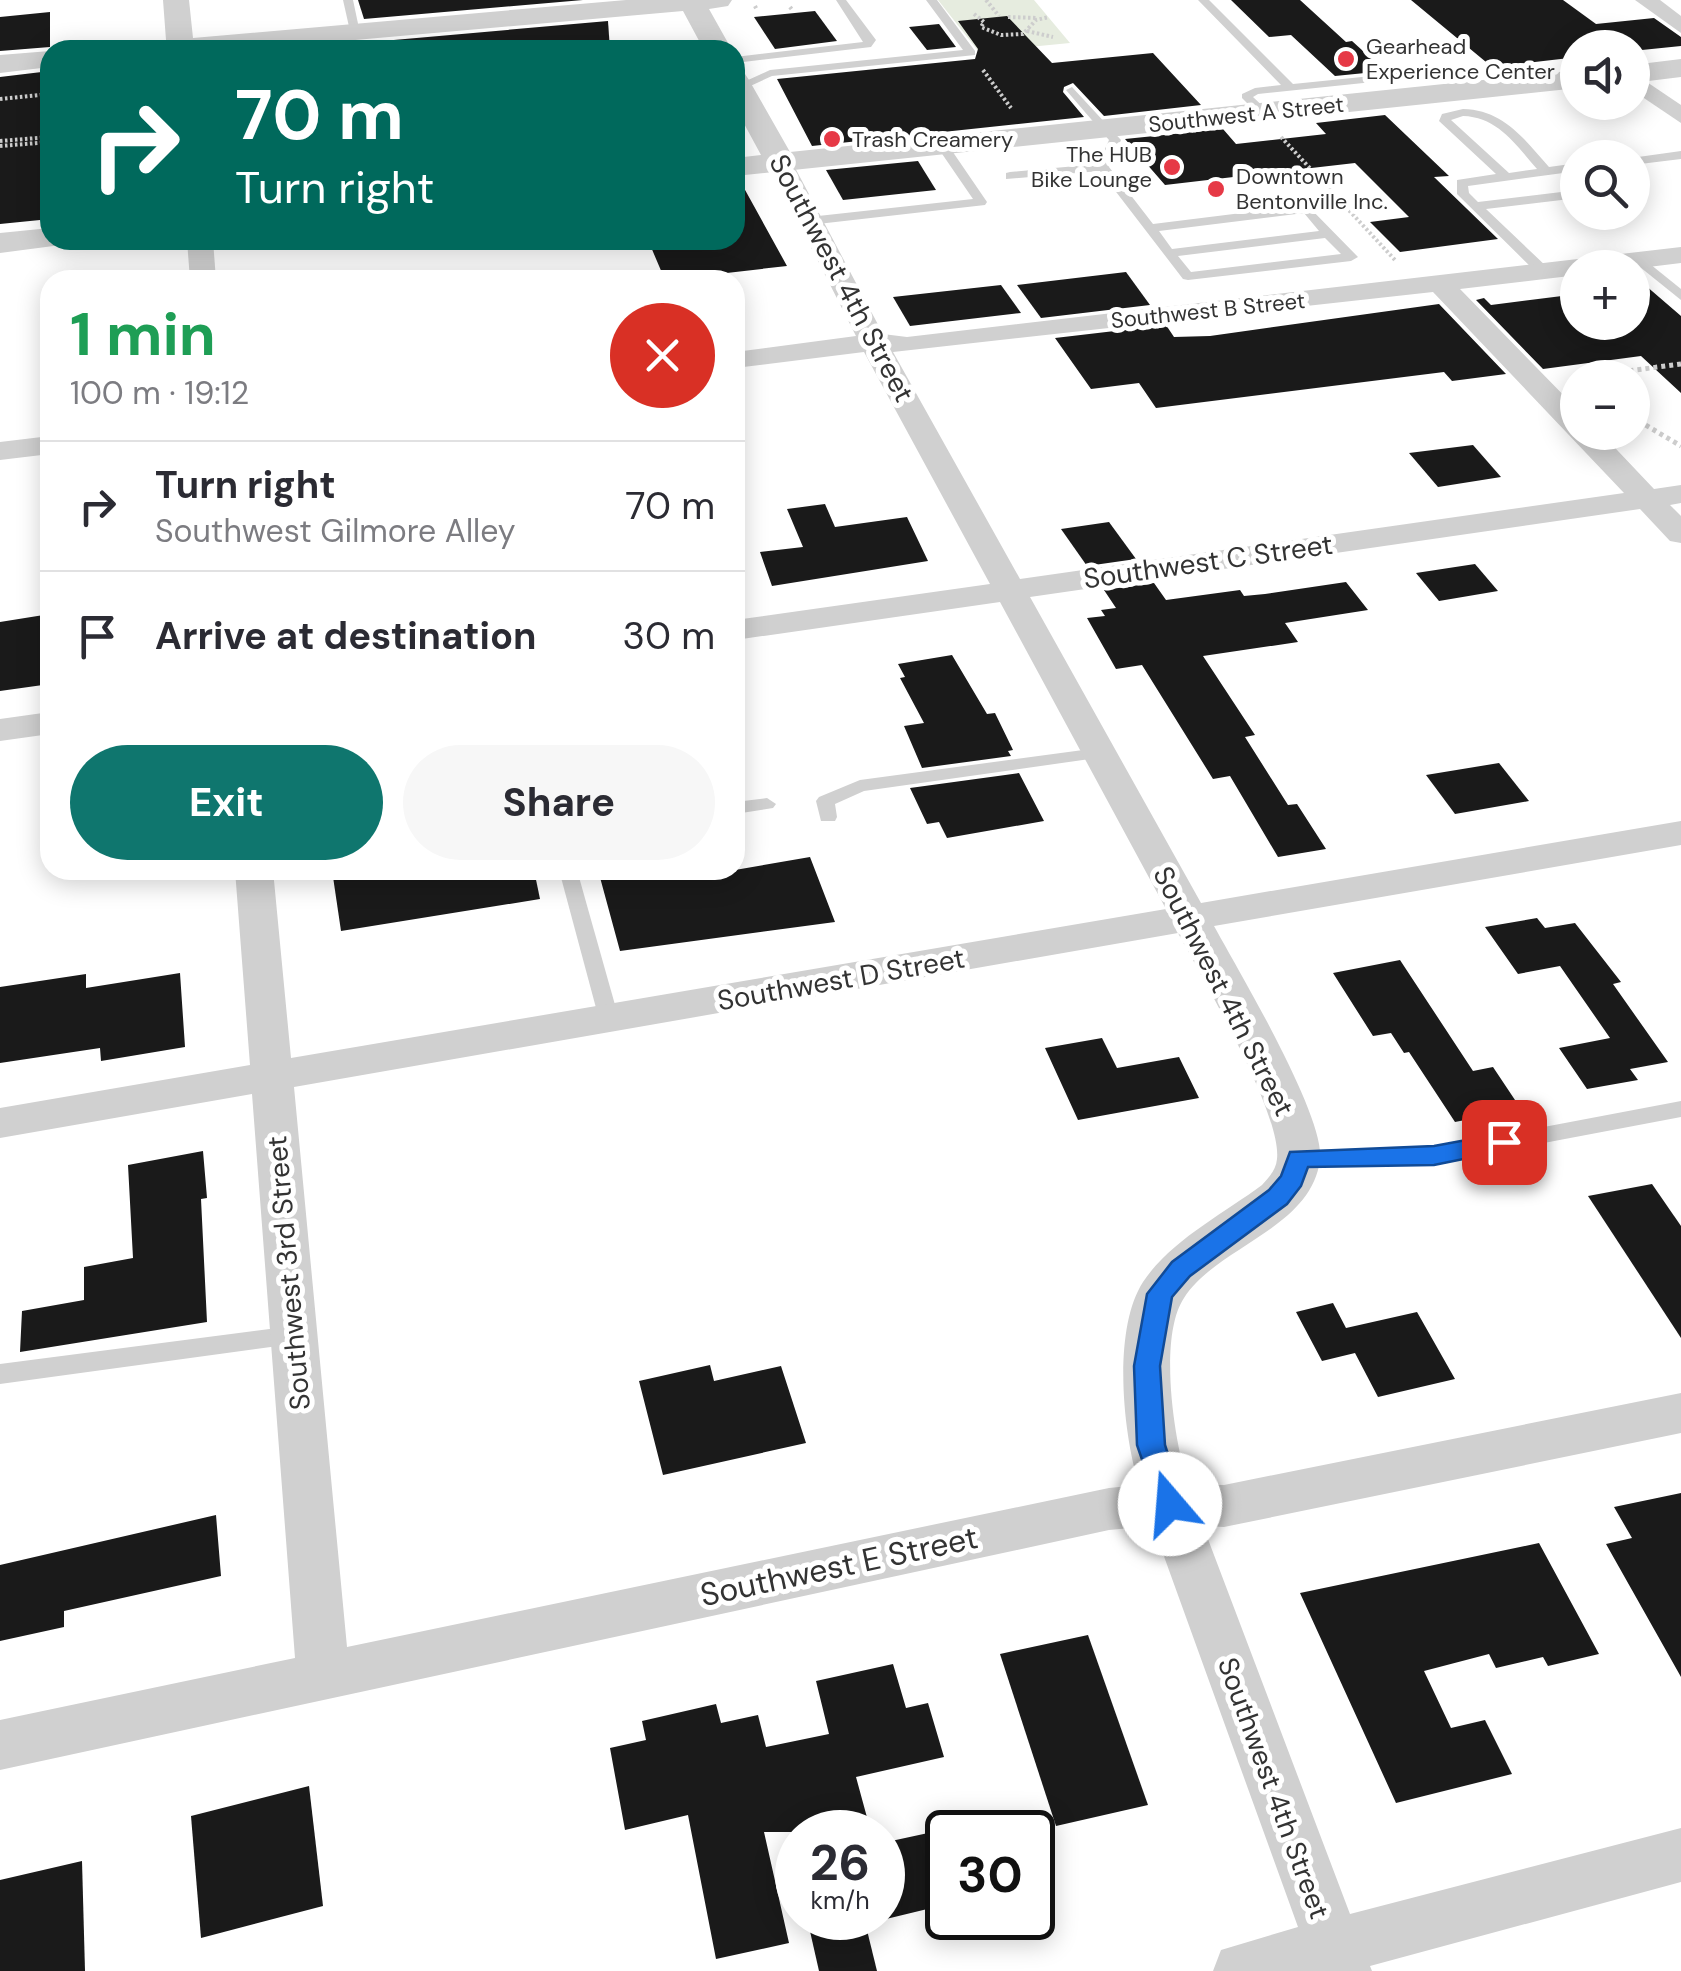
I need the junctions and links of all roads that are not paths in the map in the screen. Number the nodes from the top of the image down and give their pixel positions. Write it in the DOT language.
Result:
graph roads {
  1 [pos="176,0"];
  2 [pos="348,0"];
  3 [pos="842,0"];
  4 [pos="931,0"];
  5 [pos="1203,0"];
  6 [pos="1646,0"];
  7 [pos="705,1"];
  8 [pos="1681,26"];
  9 [pos="356,31"];
  10 [pos="179,40"];
  11 [pos="257,40"];
  12 [pos="715,40"];
  13 [pos="40,60"];
  14 [pos="0,64"];
  15 [pos="1681,68"];
  16 [pos="1650,73"];
  17 [pos="1421,74"];
  18 [pos="745,78"];
  19 [pos="745,78"];
  20 [pos="1560,82"];
  21 [pos="1290,87"];
  22 [pos="1072,90"];
  23 [pos="1650,91"];
  24 [pos="745,97"];
  25 [pos="1681,116"];
  26 [pos="1271,123"];
  27 [pos="1105,128"];
  28 [pos="1681,155"];
  29 [pos="945,156"];
  30 [pos="1650,158"];
  31 [pos="780,162"];
  32 [pos="745,166"];
  33 [pos="1103,167"];
  34 [pos="1560,169"];
  35 [pos="1546,170"];
  36 [pos="1504,175"];
  37 [pos="1010,176"];
  38 [pos="943,187"];
  39 [pos="1560,196"];
  40 [pos="955,206"];
  41 [pos="1476,206"];
  42 [pos="810,221"];
  43 [pos="1150,228"];
  44 [pos="1328,234"];
  45 [pos="40,239"];
  46 [pos="0,243"];
  47 [pos="1169,252"];
  48 [pos="1681,255"];
  49 [pos="1650,259"];
  50 [pos="1560,269"];
  51 [pos="1650,269"];
  52 [pos="1543,271"];
  53 [pos="1440,284"];
  54 [pos="1681,296"];
  55 [pos="874,342"];
  56 [pos="745,359"];
  57 [pos="1560,408"];
  58 [pos="40,446"];
  59 [pos="1600,450"];
  60 [pos="0,452"];
  61 [pos="1681,494"];
  62 [pos="1647,499"];
  63 [pos="1681,534"];
  64 [pos="1011,588"];
  65 [pos="745,625"];
  66 [pos="40,724"];
  67 [pos="0,730"];
  68 [pos="1098,753"];
  69 [pos="766,804"];
  70 [pos="745,807"];
  71 [pos="828,817"];
  72 [pos="1681,834"];
  73 [pos="255,880"];
  74 [pos="571,880"];
  75 [pos="1190,918"];
  76 [pos="610,1019"];
  77 [pos="272,1078"];
  78 [pos="1681,1108"];
  79 [pos="0,1123"];
  80 [pos="1298,1158"];
  81 [pos="293,1335"];
  82 [pos="0,1374"];
  83 [pos="1681,1413"];
  84 [pos="1170,1504"];
  85 [pos="323,1675"];
  86 [pos="0,1746"];
  87 [pos="1681,1855"];
  88 [pos="1338,1959"];
  89 [pos="1242,1971"];
  1 -- 10 [label="street"];
  2 -- 9 [label="lane"];
  3 -- 18 [label="lane"];
  4 -- 19 [label="lane"];
  5 -- 21 [label="lane"];
  6 -- 8 [label="street"];
  7 -- 9 [label="street"];
  7 -- 12 [label="street"];
  9 -- 11 [label="street"];
  13 -- 14 [label="street"];
  15 -- 16 [label="street"];
  17 -- 21 [label="lane"];
  20 -- 26 [label="street, Southwest A Street"];
  21 -- 26 [label="lane"];
  22 -- 27 [label="lane"];
  23 -- 25 [label="street"];
  24 -- 31 [label="street, Southwest 4th Street"];
  26 -- 27 [label="street, Southwest A Street"];
  27 -- 29 [label="street, Southwest A Street"];
  27 -- 33 [label="lane"];
  28 -- 30 [label="lane"];
  29 -- 31 [label="street, Southwest A Street"];
  29 -- 40 [label="lane"];
  31 -- 32 [label="street, Southwest A Street"];
  31 -- 42 [label="street, Southwest 4th Street"];
  33 -- 37 [label="lane"];
  33 -- 43 [label="lane"];
  34 -- 35 [label="lane"];
  35 -- 36 [label="lane"];
  35 -- 36 [label="lane"];
  36 -- 41 [label="lane"];
  38 -- 40 [label="lane"];
  39 -- 41 [label="lane"];
  40 -- 42 [label="lane"];
  41 -- 52 [label="lane"];
  42 -- 55 [label="street, Southwest 4th Street"];
  43 -- 44 [label="lane"];
  43 -- 47 [label="lane"];
  44 -- 47 [label="lane"];
  44 -- 47 [label="lane"];
  45 -- 46 [label="street"];
  48 -- 49 [label="street, Southwest B Street"];
  50 -- 52 [label="street, Southwest B Street"];
  51 -- 54 [label="lane"];
  52 -- 53 [label="street, Southwest B Street"];
  53 -- 55 [label="street, Southwest B Street"];
  53 -- 57 [label="street"];
  55 -- 56 [label="street, Southwest B Street"];
  55 -- 64 [label="street, Southwest 4th Street"];
  58 -- 60 [label="street"];
  59 -- 62 [label="street"];
  61 -- 62 [label="street, Southwest C Street"];
  62 -- 63 [label="street"];
  62 -- 64 [label="street, Southwest C Street"];
  64 -- 65 [label="street, Southwest C Street"];
  64 -- 68 [label="street, Southwest 4th Street"];
  66 -- 67 [label="street"];
  68 -- 71 [label="lane"];
  68 -- 75 [label="street, Southwest 4th Street"];
  69 -- 70 [label="lane"];
  72 -- 75 [label="street, Southwest D Street"];
  73 -- 77 [label="street, Southwest 3rd Street"];
  74 -- 76 [label="lane"];
  75 -- 76 [label="street, Southwest D Street"];
  75 -- 80 [label="street, Southwest 4th Street"];
  76 -- 77 [label="street, Southwest D Street"];
  77 -- 79 [label="street, Southwest D Street"];
  77 -- 81 [label="street, Southwest 3rd Street"];
  78 -- 80 [label="lane"];
  80 -- 84 [label="street, Southwest 4th Street"];
  81 -- 82 [label="lane"];
  81 -- 85 [label="street, Southwest 3rd Street"];
  83 -- 84 [label="street, Southwest E Street"];
  84 -- 85 [label="street, Southwest E Street"];
  84 -- 88 [label="street, Southwest 4th Street"];
  85 -- 86 [label="street, Southwest E Street"];
  87 -- 88 [label="street"];
  88 -- 89 [label="street"];
}
